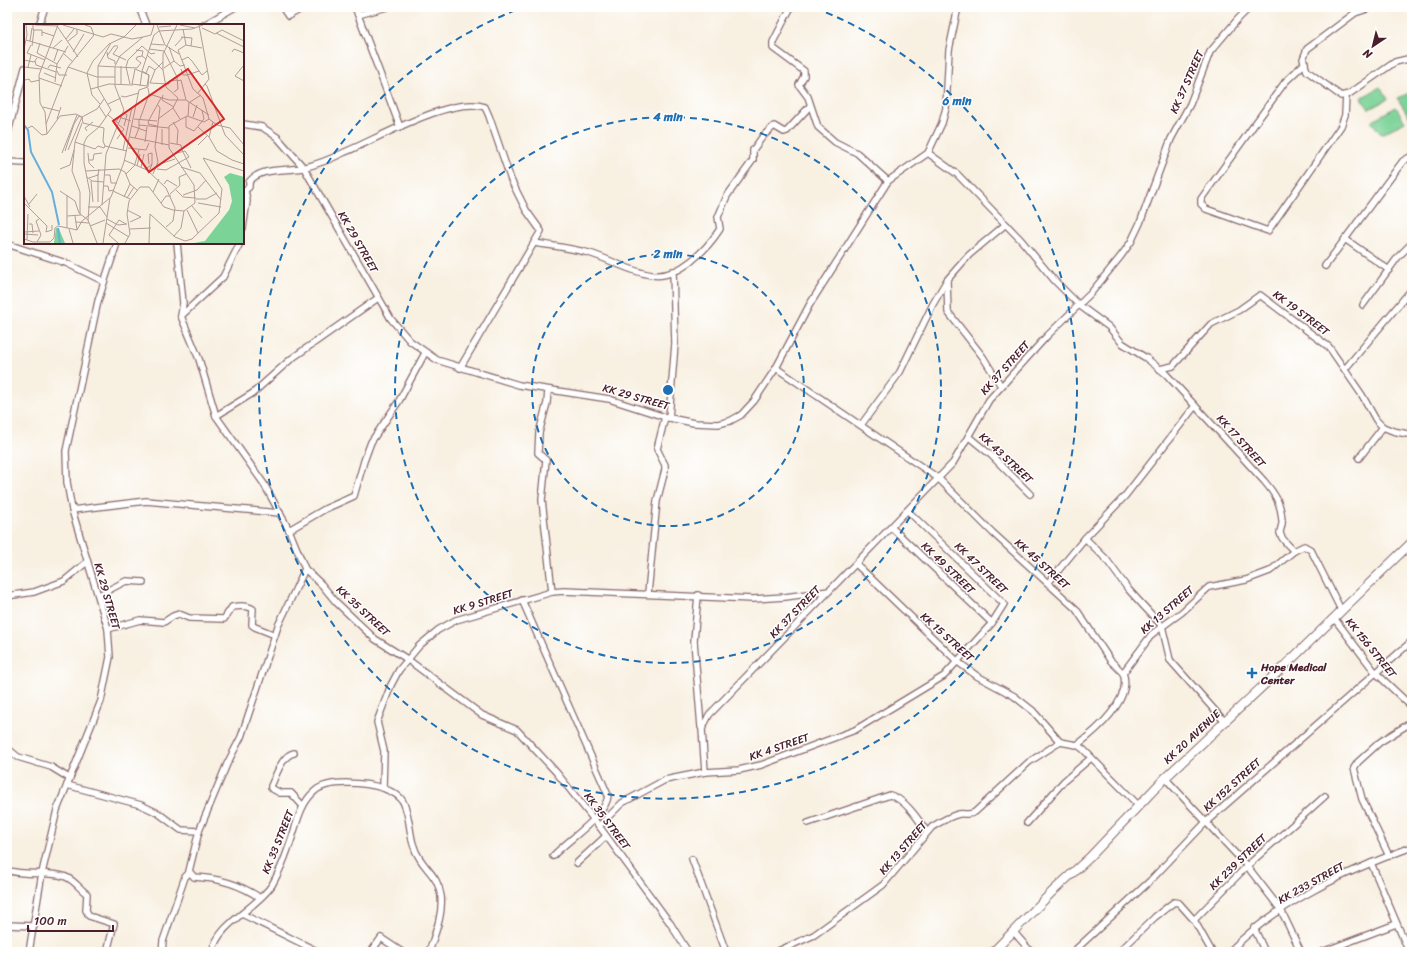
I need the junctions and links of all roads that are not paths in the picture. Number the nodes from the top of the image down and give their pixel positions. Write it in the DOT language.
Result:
graph roads {
  1 [pos="45,7"];
  2 [pos="139,7"];
  3 [pos="235,7"];
  4 [pos="282,7"];
  5 [pos="305,7"];
  6 [pos="356,7"];
  7 [pos="387,7"];
  8 [pos="791,7"];
  9 [pos="958,7"];
  10 [pos="1250,7"];
  11 [pos="1373,7"];
  12 [pos="358,15"];
  13 [pos="39,24"];
  14 [pos="146,24"];
  15 [pos="206,24"];
  16 [pos="1412,58"];
  17 [pos="1305,63"];
  18 [pos="24,72"];
  19 [pos="1346,95"];
  20 [pos="810,106"];
  21 [pos="244,124"];
  22 [pos="400,127"];
  23 [pos="7,136"];
  24 [pos="928,153"];
  25 [pos="1412,156"];
  26 [pos="7,162"];
  27 [pos="24,163"];
  28 [pos="304,168"];
  29 [pos="888,181"];
  30 [pos="244,221"];
  31 [pos="1006,224"];
  32 [pos="1345,239"];
  33 [pos="535,243"];
  34 [pos="1412,243"];
  35 [pos="7,244"];
  36 [pos="117,244"];
  37 [pos="176,244"];
  38 [pos="239,244"];
  39 [pos="1325,266"];
  40 [pos="673,270"];
  41 [pos="1388,270"];
  42 [pos="947,280"];
  43 [pos="103,281"];
  44 [pos="1412,289"];
  45 [pos="378,298"];
  46 [pos="1079,305"];
  47 [pos="1363,305"];
  48 [pos="181,316"];
  49 [pos="425,353"];
  50 [pos="460,368"];
  51 [pos="776,368"];
  52 [pos="1160,368"];
  53 [pos="1345,369"];
  54 [pos="1001,386"];
  55 [pos="548,391"];
  56 [pos="1195,406"];
  57 [pos="216,416"];
  58 [pos="667,417"];
  59 [pos="861,424"];
  60 [pos="1383,427"];
  61 [pos="1412,435"];
  62 [pos="969,437"];
  63 [pos="1359,458"];
  64 [pos="938,478"];
  65 [pos="1030,494"];
  66 [pos="72,510"];
  67 [pos="908,510"];
  68 [pos="280,514"];
  69 [pos="891,527"];
  70 [pos="289,530"];
  71 [pos="1085,538"];
  72 [pos="1412,543"];
  73 [pos="1294,550"];
  74 [pos="87,562"];
  75 [pos="856,564"];
  76 [pos="305,570"];
  77 [pos="143,582"];
  78 [pos="1048,583"];
  79 [pos="829,591"];
  80 [pos="552,592"];
  81 [pos="648,593"];
  82 [pos="99,595"];
  83 [pos="698,595"];
  84 [pos="7,596"];
  85 [pos="522,600"];
  86 [pos="1341,610"];
  87 [pos="1334,618"];
  88 [pos="992,623"];
  89 [pos="1162,626"];
  90 [pos="108,629"];
  91 [pos="275,635"];
  92 [pos="1412,641"];
  93 [pos="407,659"];
  94 [pos="958,662"];
  95 [pos="1123,672"];
  96 [pos="1375,672"];
  97 [pos="1412,707"];
  98 [pos="1225,722"];
  99 [pos="1412,722"];
  100 [pos="702,729"];
  101 [pos="1060,742"];
  102 [pos="1077,746"];
  103 [pos="7,748"];
  104 [pos="294,753"];
  105 [pos="1091,758"];
  106 [pos="705,772"];
  107 [pos="69,778"];
  108 [pos="1165,778"];
  109 [pos="67,785"];
  110 [pos="383,788"];
  111 [pos="1325,796"];
  112 [pos="1138,805"];
  113 [pos="303,806"];
  114 [pos="594,820"];
  115 [pos="1206,822"];
  116 [pos="808,823"];
  117 [pos="1027,823"];
  118 [pos="599,826"];
  119 [pos="199,831"];
  120 [pos="927,832"];
  121 [pos="606,836"];
  122 [pos="1412,847"];
  123 [pos="553,856"];
  124 [pos="1389,856"];
  125 [pos="692,859"];
  126 [pos="577,863"];
  127 [pos="1371,863"];
  128 [pos="1246,866"];
  129 [pos="7,870"];
  130 [pos="42,873"];
  131 [pos="190,873"];
  132 [pos="260,898"];
  133 [pos="1281,910"];
  134 [pos="242,914"];
  135 [pos="1194,920"];
  136 [pos="1396,924"];
  137 [pos="7,925"];
  138 [pos="34,926"];
  139 [pos="1254,928"];
  140 [pos="1013,931"];
  141 [pos="29,952"];
  142 [pos="107,952"];
  143 [pos="162,952"];
  144 [pos="212,952"];
  145 [pos="320,952"];
  146 [pos="371,952"];
  147 [pos="402,952"];
  148 [pos="429,952"];
  149 [pos="688,952"];
  150 [pos="726,952"];
  151 [pos="776,952"];
  152 [pos="993,952"];
  153 [pos="1031,952"];
  154 [pos="1073,952"];
  155 [pos="1118,952"];
  156 [pos="1212,952"];
  157 [pos="1229,952"];
  158 [pos="1265,952"];
  159 [pos="1301,952"];
  160 [pos="1322,952"];
  161 [pos="1409,952"];
  1 -- 13 [label="street"];
  2 -- 14 [label="street"];
  3 -- 15 [label="street"];
  4 -- 5 [label="street"];
  6 -- 12 [label="street"];
  7 -- 12 [label="street"];
  8 -- 20 [label="street"];
  9 -- 24 [label="street, KK 29 STREET"];
  10 -- 46 [label="street, KK 37 STREET"];
  11 -- 17 [label="street"];
  12 -- 22 [label="street"];
  16 -- 19 [label="street"];
  17 -- 19 [label="street"];
  17 -- 19 [label="street"];
  18 -- 23 [label="street"];
  20 -- 29 [label="street"];
  20 -- 40 [label="street"];
  21 -- 28 [label="street, KK 29 STREET"];
  22 -- 28 [label="street"];
  22 -- 33 [label="street"];
  24 -- 29 [label="street, KK 29 STREET"];
  24 -- 31 [label="street, KK 17 STREET"];
  25 -- 32 [label="street"];
  26 -- 27 [label="street"];
  28 -- 30 [label="street"];
  28 -- 45 [label="street, KK 29 STREET"];
  29 -- 51 [label="street, KK 29 STREET"];
  31 -- 42 [label="street"];
  31 -- 46 [label="street, KK 17 STREET"];
  32 -- 39 [label="street"];
  32 -- 41 [label="street"];
  33 -- 40 [label="street"];
  33 -- 50 [label="street"];
  34 -- 41 [label="street"];
  35 -- 43 [label="street"];
  36 -- 43 [label="street, KK 29 STREET"];
  37 -- 48 [label="street, KK 35 STREET"];
  38 -- 48 [label="street"];
  40 -- 58 [label="street"];
  41 -- 47 [label="street"];
  42 -- 54 [label="street"];
  42 -- 59 [label="street"];
  43 -- 66 [label="street, KK 29 STREET"];
  44 -- 53 [label="street"];
  45 -- 49 [label="street, KK 29 STREET"];
  45 -- 57 [label="street"];
  46 -- 52 [label="street, KK 17 STREET"];
  46 -- 54 [label="street, KK 37 STREET"];
  48 -- 57 [label="street, KK 35 STREET"];
  49 -- 50 [label="street, KK 29 STREET"];
  49 -- 70 [label="street"];
  50 -- 55 [label="street, KK 29 STREET"];
  51 -- 58 [label="street, KK 29 STREET"];
  51 -- 59 [label="street, KK 45 STREET"];
  52 -- 53 [label="street, KK 19 STREET"];
  52 -- 56 [label="street, KK 17 STREET"];
  53 -- 60 [label="street, KK 19 STREET"];
  54 -- 62 [label="street, KK 37 STREET"];
  55 -- 58 [label="street, KK 29 STREET"];
  55 -- 80 [label="street"];
  56 -- 71 [label="street"];
  56 -- 73 [label="street, KK 17 STREET"];
  57 -- 68 [label="street, KK 35 STREET"];
  58 -- 81 [label="street"];
  59 -- 64 [label="street, KK 45 STREET"];
  60 -- 61 [label="street"];
  60 -- 63 [label="street"];
  62 -- 64 [label="street, KK 37 STREET"];
  62 -- 65 [label="street, KK 43 STREET"];
  64 -- 67 [label="street, KK 37 STREET"];
  64 -- 78 [label="street, KK 45 STREET"];
  66 -- 68 [label="street"];
  66 -- 74 [label="street, KK 29 STREET"];
  67 -- 69 [label="street, KK 37 STREET"];
  67 -- 88 [label="street, KK 47 STREET"];
  68 -- 70 [label="street, KK 35 STREET"];
  69 -- 75 [label="street, KK 37 STREET"];
  69 -- 88 [label="street, KK 49 STREET"];
  70 -- 76 [label="street, KK 35 STREET"];
  71 -- 78 [label="street"];
  71 -- 89 [label="street"];
  72 -- 86 [label="main road, KK 20 AVENUE"];
  73 -- 86 [label="street"];
  73 -- 89 [label="street, KK 13 STREET"];
  74 -- 82 [label="street, KK 29 STREET"];
  74 -- 84 [label="street"];
  75 -- 79 [label="street, KK 37 STREET"];
  75 -- 94 [label="street, KK 15 STREET"];
  76 -- 91 [label="street"];
  76 -- 93 [label="street, KK 35 STREET"];
  77 -- 82 [label="street"];
  78 -- 95 [label="street, KK 45 STREET"];
  79 -- 83 [label="street, KK 9 STREET"];
  79 -- 100 [label="street, KK 37 STREET"];
  80 -- 81 [label="street, KK 9 STREET"];
  80 -- 85 [label="street, KK 9 STREET"];
  81 -- 83 [label="street, KK 9 STREET"];
  82 -- 90 [label="street, KK 29 STREET"];
  83 -- 100 [label="street"];
  85 -- 93 [label="street, KK 9 STREET"];
  85 -- 114 [label="street"];
  86 -- 87 [label="main road, KK 20 AVENUE"];
  87 -- 96 [label="street, KK 156 STREET"];
  87 -- 98 [label="main road, KK 20 AVENUE"];
  88 -- 94 [label="street, KK 47 STREET"];
  89 -- 95 [label="street, KK 13 STREET"];
  89 -- 98 [label="street"];
  90 -- 91 [label="street"];
  90 -- 107 [label="street, KK 29 STREET"];
  91 -- 119 [label="street"];
  92 -- 96 [label="street, KK 152 STREET"];
  93 -- 110 [label="street, KK 9 STREET"];
  93 -- 114 [label="street, KK 35 STREET"];
  94 -- 101 [label="street, KK 15 STREET"];
  94 -- 106 [label="street, KK 4 STREET"];
  95 -- 102 [label="street"];
  96 -- 97 [label="street, KK 156 STREET"];
  96 -- 115 [label="street, KK 152 STREET"];
  98 -- 108 [label="main road, KK 20 AVENUE"];
  99 -- 124 [label="street"];
  100 -- 106 [label="street"];
  101 -- 102 [label="street"];
  101 -- 120 [label="street, KK 13 STREET"];
  102 -- 105 [label="street"];
  103 -- 107 [label="street"];
  104 -- 113 [label="street"];
  105 -- 112 [label="street"];
  105 -- 117 [label="street"];
  106 -- 118 [label="street, KK 4 STREET"];
  107 -- 109 [label="street, KK 29 STREET"];
  108 -- 112 [label="main road, KK 20 AVENUE"];
  108 -- 115 [label="street"];
  109 -- 119 [label="street"];
  109 -- 130 [label="street, KK 29 STREET"];
  110 -- 113 [label="street, KK 33 STREET"];
  110 -- 148 [label="street"];
  111 -- 128 [label="street, KK 239 STREET"];
  112 -- 140 [label="main road, KK 20 AVENUE"];
  113 -- 132 [label="street, KK 33 STREET"];
  114 -- 118 [label="street, KK 35 STREET"];
  114 -- 123 [label="street"];
  115 -- 128 [label="street"];
  115 -- 154 [label="street, KK 152 STREET"];
  116 -- 120 [label="street"];
  118 -- 121 [label="street, KK 35 STREET"];
  119 -- 131 [label="street"];
  120 -- 151 [label="street, KK 13 STREET"];
  121 -- 126 [label="street"];
  121 -- 149 [label="street, KK 35 STREET"];
  122 -- 124 [label="street, KK 233 STREET"];
  124 -- 127 [label="street, KK 233 STREET"];
  125 -- 150 [label="street"];
  127 -- 133 [label="street, KK 233 STREET"];
  127 -- 136 [label="street"];
  128 -- 133 [label="street"];
  128 -- 135 [label="street, KK 239 STREET"];
  129 -- 130 [label="street"];
  130 -- 138 [label="street, KK 29 STREET"];
  130 -- 142 [label="street"];
  131 -- 132 [label="street"];
  131 -- 143 [label="street"];
  132 -- 134 [label="street, KK 33 STREET"];
  133 -- 139 [label="street, KK 233 STREET"];
  133 -- 159 [label="street"];
  134 -- 144 [label="street, KK 33 STREET"];
  134 -- 145 [label="street"];
  135 -- 155 [label="street"];
  135 -- 156 [label="street"];
  136 -- 160 [label="street"];
  136 -- 161 [label="street"];
  137 -- 138 [label="street"];
  138 -- 141 [label="street, KK 29 STREET"];
  139 -- 157 [label="street, KK 233 STREET"];
  139 -- 158 [label="street"];
  140 -- 152 [label="main road, KK 20 AVENUE"];
  140 -- 153 [label="street"];
  146 -- 147 [label="street"];
}
